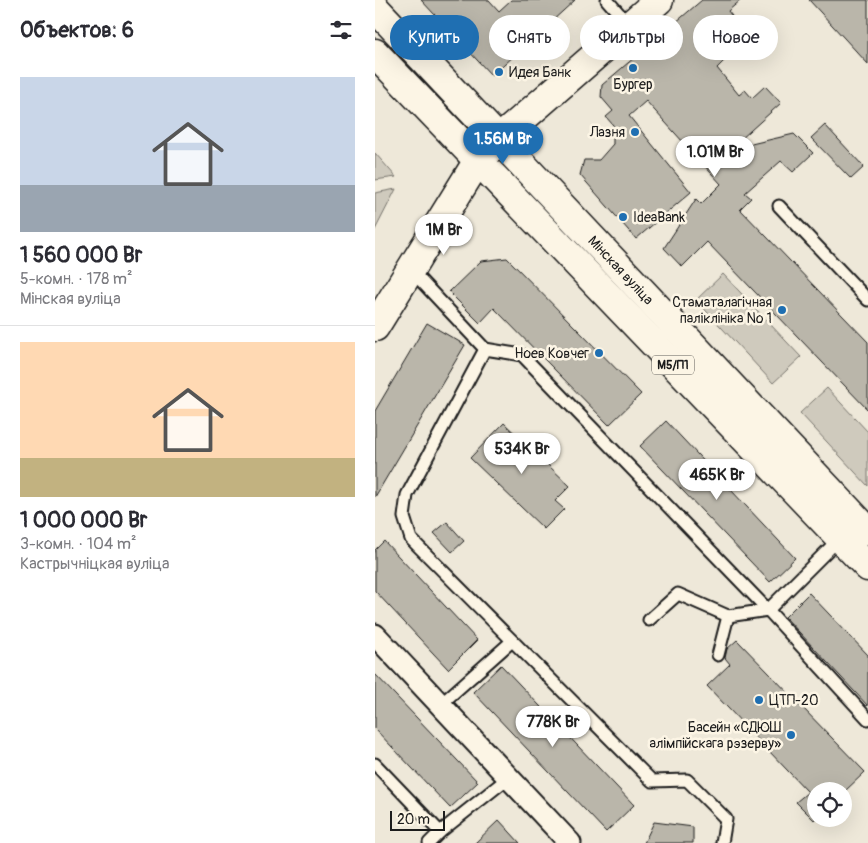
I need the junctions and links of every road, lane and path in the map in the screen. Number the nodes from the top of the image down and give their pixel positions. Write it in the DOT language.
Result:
graph roads {
  1 [pos="607,0"];
  2 [pos="659,0"];
  3 [pos="375,8"];
  4 [pos="620,15"];
  5 [pos="641,15"];
  6 [pos="375,54"];
  7 [pos="589,60"];
  8 [pos="498,140"];
  9 [pos="477,162"];
  10 [pos="779,206"];
  11 [pos="410,270"];
  12 [pos="868,300"];
  13 [pos="379,310"];
  14 [pos="485,349"];
  15 [pos="867,528"];
  16 [pos="841,538"];
  17 [pos="868,568"];
  18 [pos="768,610"];
  19 [pos="728,616"];
  20 [pos="649,620"];
  21 [pos="375,635"];
  22 [pos="512,642"];
  23 [pos="718,655"];
  24 [pos="439,705"];
  25 [pos="868,720"];
  26 [pos="375,764"];
  27 [pos="508,778"];
  28 [pos="439,832"];
  29 [pos="429,843"];
  30 [pos="570,843"];
  31 [pos="721,843"];
  1 -- 4 [label="lane"];
  2 -- 5 [label="main road"];
  3 -- 8 [label="main road, Мінская вуліца / М5/П1"];
  6 -- 9 [label="main road, Мінская вуліца / М5/П1"];
  7 -- 8 [label="main road"];
  8 -- 9 [label="main road"];
  8 -- 15 [label="main road, Мінская вуліца / М5/П1"];
  9 -- 11 [label="main road"];
  9 -- 16 [label="main road, Мінская вуліца / М5/П1"];
  10 -- 12 [label="lane"];
  11 -- 13 [label="main road"];
  11 -- 14 [label="lane"];
  14 -- 18 [label="lane"];
  14 -- 22 [label="lane"];
  16 -- 17 [label="main road, Мінская вуліца / М5/П1"];
  16 -- 18 [label="lane"];
  18 -- 19 [label="lane"];
  18 -- 25 [label="lane"];
  19 -- 20 [label="lane"];
  19 -- 23 [label="lane"];
  21 -- 24 [label="street"];
  22 -- 24 [label="lane"];
  22 -- 31 [label="lane"];
  24 -- 27 [label="street"];
  26 -- 28 [label="lane"];
  27 -- 28 [label="lane"];
  27 -- 30 [label="street"];
  28 -- 29 [label="lane"];
}
